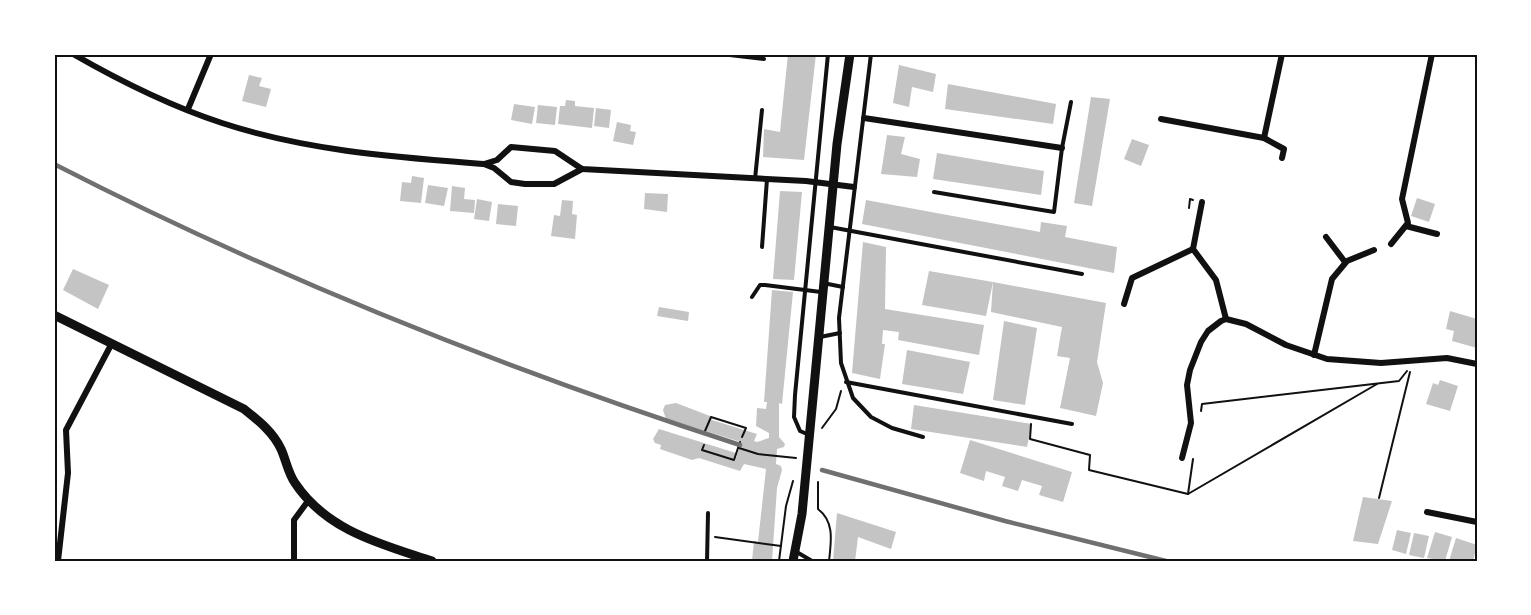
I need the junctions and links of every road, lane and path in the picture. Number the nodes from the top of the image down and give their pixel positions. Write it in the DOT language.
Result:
graph roads {
  1 [pos="73,54"];
  2 [pos="211,54"];
  3 [pos="721,54"];
  4 [pos="828,54"];
  5 [pos="850,54"];
  6 [pos="871,54"];
  7 [pos="1282,54"];
  8 [pos="1432,54"];
  9 [pos="764,59"];
  10 [pos="1071,102"];
  11 [pos="188,109"];
  12 [pos="762,110"];
  13 [pos="864,118"];
  14 [pos="1161,119"];
  15 [pos="1264,138"];
  16 [pos="1062,148"];
  17 [pos="1282,158"];
  18 [pos="484,165"];
  19 [pos="582,169"];
  20 [pos="767,179"];
  21 [pos="755,180"];
  22 [pos="814,183"];
  23 [pos="832,184"];
  24 [pos="854,187"];
  25 [pos="934,192"];
  26 [pos="1202,202"];
  27 [pos="1406,226"];
  28 [pos="829,227"];
  29 [pos="849,230"];
  30 [pos="1437,234"];
  31 [pos="1326,237"];
  32 [pos="1391,244"];
  33 [pos="762,247"];
  34 [pos="1193,249"];
  35 [pos="1374,250"];
  36 [pos="1345,262"];
  37 [pos="1082,274"];
  38 [pos="822,287"];
  39 [pos="843,287"];
  40 [pos="805,289"];
  41 [pos="752,297"];
  42 [pos="1124,304"];
  43 [pos="54,315"];
  44 [pos="1226,319"];
  45 [pos="840,333"];
  46 [pos="817,338"];
  47 [pos="112,343"];
  48 [pos="1314,355"];
  49 [pos="1477,364"];
  50 [pos="1401,366"];
  51 [pos="1411,366"];
  52 [pos="845,382"];
  53 [pos="1377,384"];
  54 [pos="849,390"];
  55 [pos="1197,408"];
  56 [pos="1020,422"];
  57 [pos="1072,424"];
  58 [pos="822,428"];
  59 [pos="705,431"];
  60 [pos="807,434"];
  61 [pos="742,437"];
  62 [pos="923,437"];
  63 [pos="740,442"];
  64 [pos="704,444"];
  65 [pos="738,448"];
  66 [pos="1195,449"];
  67 [pos="801,458"];
  68 [pos="1182,458"];
  69 [pos="793,481"];
  70 [pos="818,489"];
  71 [pos="1188,494"];
  72 [pos="1379,498"];
  73 [pos="308,501"];
  74 [pos="1427,512"];
  75 [pos="708,513"];
  76 [pos="1477,522"];
  77 [pos="708,536"];
  78 [pos="781,546"];
  79 [pos="794,550"];
  80 [pos="58,561"];
  81 [pos="294,561"];
  82 [pos="432,561"];
  83 [pos="706,561"];
  84 [pos="779,561"];
  85 [pos="793,561"];
  86 [pos="812,561"];
  87 [pos="829,561"];
  1 -- 11 [label="street"];
  2 -- 11 [label="street"];
  3 -- 9 [label="lane"];
  4 -- 22 [label="lane"];
  5 -- 23 [label="street"];
  6 -- 13 [label="lane"];
  7 -- 15 [label="street"];
  8 -- 27 [label="street"];
  10 -- 16 [label="lane"];
  11 -- 18 [label="street"];
  12 -- 21 [label="lane"];
  13 -- 16 [label="street"];
  13 -- 24 [label="lane"];
  14 -- 15 [label="street"];
  15 -- 17 [label="street"];
  16 -- 25 [label="lane"];
  18 -- 19 [label="street"];
  18 -- 19 [label="street"];
  19 -- 21 [label="street"];
  20 -- 21 [label="street"];
  20 -- 22 [label="street"];
  20 -- 33 [label="lane"];
  22 -- 23 [label="street"];
  22 -- 40 [label="lane"];
  23 -- 24 [label="street"];
  23 -- 28 [label="street"];
  24 -- 29 [label="lane"];
  26 -- 34 [label="street"];
  27 -- 30 [label="street"];
  27 -- 32 [label="street"];
  28 -- 29 [label="lane"];
  28 -- 38 [label="street"];
  29 -- 37 [label="lane"];
  29 -- 39 [label="lane"];
  31 -- 36 [label="street"];
  34 -- 42 [label="street"];
  34 -- 44 [label="street"];
  35 -- 36 [label="street"];
  36 -- 48 [label="street"];
  38 -- 39 [label="lane"];
  38 -- 40 [label="lane"];
  38 -- 46 [label="street"];
  39 -- 45 [label="lane"];
  40 -- 41 [label="lane"];
  40 -- 60 [label="lane"];
  43 -- 47 [label="street"];
  44 -- 48 [label="street"];
  44 -- 68 [label="street"];
  45 -- 46 [label="lane"];
  45 -- 52 [label="lane"];
  46 -- 60 [label="street"];
  47 -- 73 [label="street"];
  47 -- 80 [label="street"];
  48 -- 49 [label="street"];
  50 -- 51 [label="path"];
  51 -- 53 [label="path"];
  51 -- 72 [label="path"];
  52 -- 54 [label="lane"];
  52 -- 57 [label="lane"];
  53 -- 55 [label="path"];
  53 -- 71 [label="path"];
  54 -- 58 [label="path"];
  54 -- 62 [label="lane"];
  56 -- 71 [label="path"];
  59 -- 61 [label="path"];
  60 -- 67 [label="street"];
  63 -- 65 [label="path"];
  64 -- 65 [label="path"];
  65 -- 67 [label="path"];
  66 -- 71 [label="path"];
  67 -- 79 [label="street"];
  69 -- 78 [label="path"];
  70 -- 87 [label="path"];
  73 -- 81 [label="street"];
  73 -- 82 [label="street"];
  74 -- 76 [label="street"];
  75 -- 77 [label="lane"];
  77 -- 78 [label="path"];
  77 -- 83 [label="lane"];
  78 -- 84 [label="path"];
  79 -- 85 [label="street"];
  79 -- 86 [label="lane"];
}
